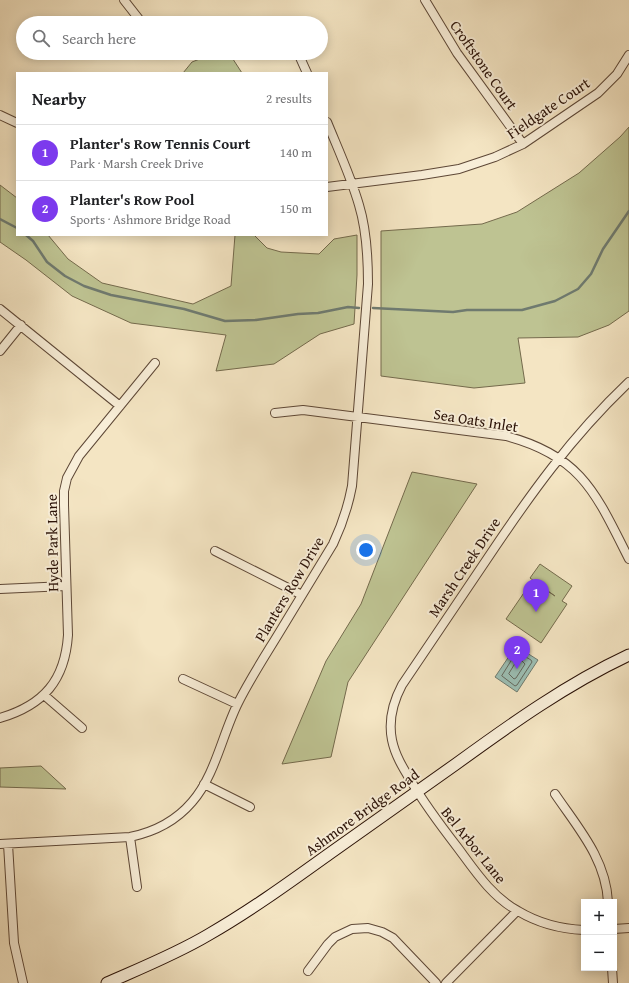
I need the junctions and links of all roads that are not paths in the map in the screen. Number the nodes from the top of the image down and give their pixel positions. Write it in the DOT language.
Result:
graph roads {
  1 [pos="124,0"];
  2 [pos="425,0"];
  3 [pos="137,16"];
  4 [pos="629,55"];
  5 [pos="301,60"];
  6 [pos="307,72"];
  7 [pos="0,115"];
  8 [pos="16,123"];
  9 [pos="328,125"];
  10 [pos="523,144"];
  11 [pos="351,183"];
  12 [pos="328,187"];
  13 [pos="0,309"];
  14 [pos="21,325"];
  15 [pos="0,351"];
  16 [pos="155,364"];
  17 [pos="629,382"];
  18 [pos="120,406"];
  19 [pos="275,413"];
  20 [pos="358,417"];
  21 [pos="558,458"];
  22 [pos="215,551"];
  23 [pos="629,559"];
  24 [pos="66,586"];
  25 [pos="0,589"];
  26 [pos="302,595"];
  27 [pos="629,655"];
  28 [pos="183,679"];
  29 [pos="44,695"];
  30 [pos="237,704"];
  31 [pos="0,718"];
  32 [pos="82,728"];
  33 [pos="204,784"];
  34 [pos="417,791"];
  35 [pos="555,794"];
  36 [pos="250,807"];
  37 [pos="130,837"];
  38 [pos="4,844"];
  39 [pos="137,887"];
  40 [pos="608,899"];
  41 [pos="517,911"];
  42 [pos="617,928"];
  43 [pos="629,928"];
  44 [pos="581,930"];
  45 [pos="308,971"];
  46 [pos="612,971"];
  47 [pos="23,983"];
  48 [pos="107,983"];
  49 [pos="436,983"];
  50 [pos="446,983"];
  51 [pos="613,983"];
  1 -- 3 [label="street"];
  2 -- 10 [label="street, Croftstone Court"];
  4 -- 10 [label="street, Fieldgate Court"];
  5 -- 6 [label="street"];
  7 -- 8 [label="street"];
  9 -- 11 [label="street, Planters Row Drive"];
  10 -- 11 [label="street, Fieldgate Court"];
  11 -- 12 [label="street, Fieldgate Court"];
  11 -- 20 [label="street, Planters Row Drive"];
  13 -- 14 [label="street"];
  14 -- 15 [label="street"];
  14 -- 18 [label="street"];
  16 -- 18 [label="street, Hyde Park Lane"];
  17 -- 21 [label="street, Marsh Creek Drive"];
  18 -- 24 [label="street, Hyde Park Lane"];
  19 -- 20 [label="street, Sea Oats Inlet"];
  20 -- 21 [label="street, Sea Oats Inlet"];
  20 -- 26 [label="street, Planters Row Drive"];
  21 -- 23 [label="street, Sea Oats Inlet"];
  21 -- 34 [label="street, Marsh Creek Drive"];
  22 -- 26 [label="street"];
  24 -- 25 [label="street"];
  24 -- 29 [label="street, Hyde Park Lane"];
  26 -- 30 [label="street, Planters Row Drive"];
  27 -- 34 [label="main road, Ashmore Bridge Road"];
  28 -- 30 [label="street"];
  29 -- 31 [label="street, Hyde Park Lane"];
  29 -- 32 [label="street"];
  30 -- 33 [label="street, Planters Row Drive"];
  33 -- 36 [label="street"];
  33 -- 37 [label="street, Planters Row Drive"];
  34 -- 41 [label="street, Bel Arbor Lane"];
  34 -- 48 [label="main road, Ashmore Bridge Road"];
  35 -- 40 [label="street"];
  37 -- 38 [label="street, Planters Row Drive"];
  37 -- 39 [label="street"];
  38 -- 47 [label="street"];
  41 -- 44 [label="street, Bel Arbor Lane"];
  41 -- 50 [label="street"];
  42 -- 43 [label="street"];
  45 -- 49 [label="street"];
  46 -- 51 [label="street"];
}
